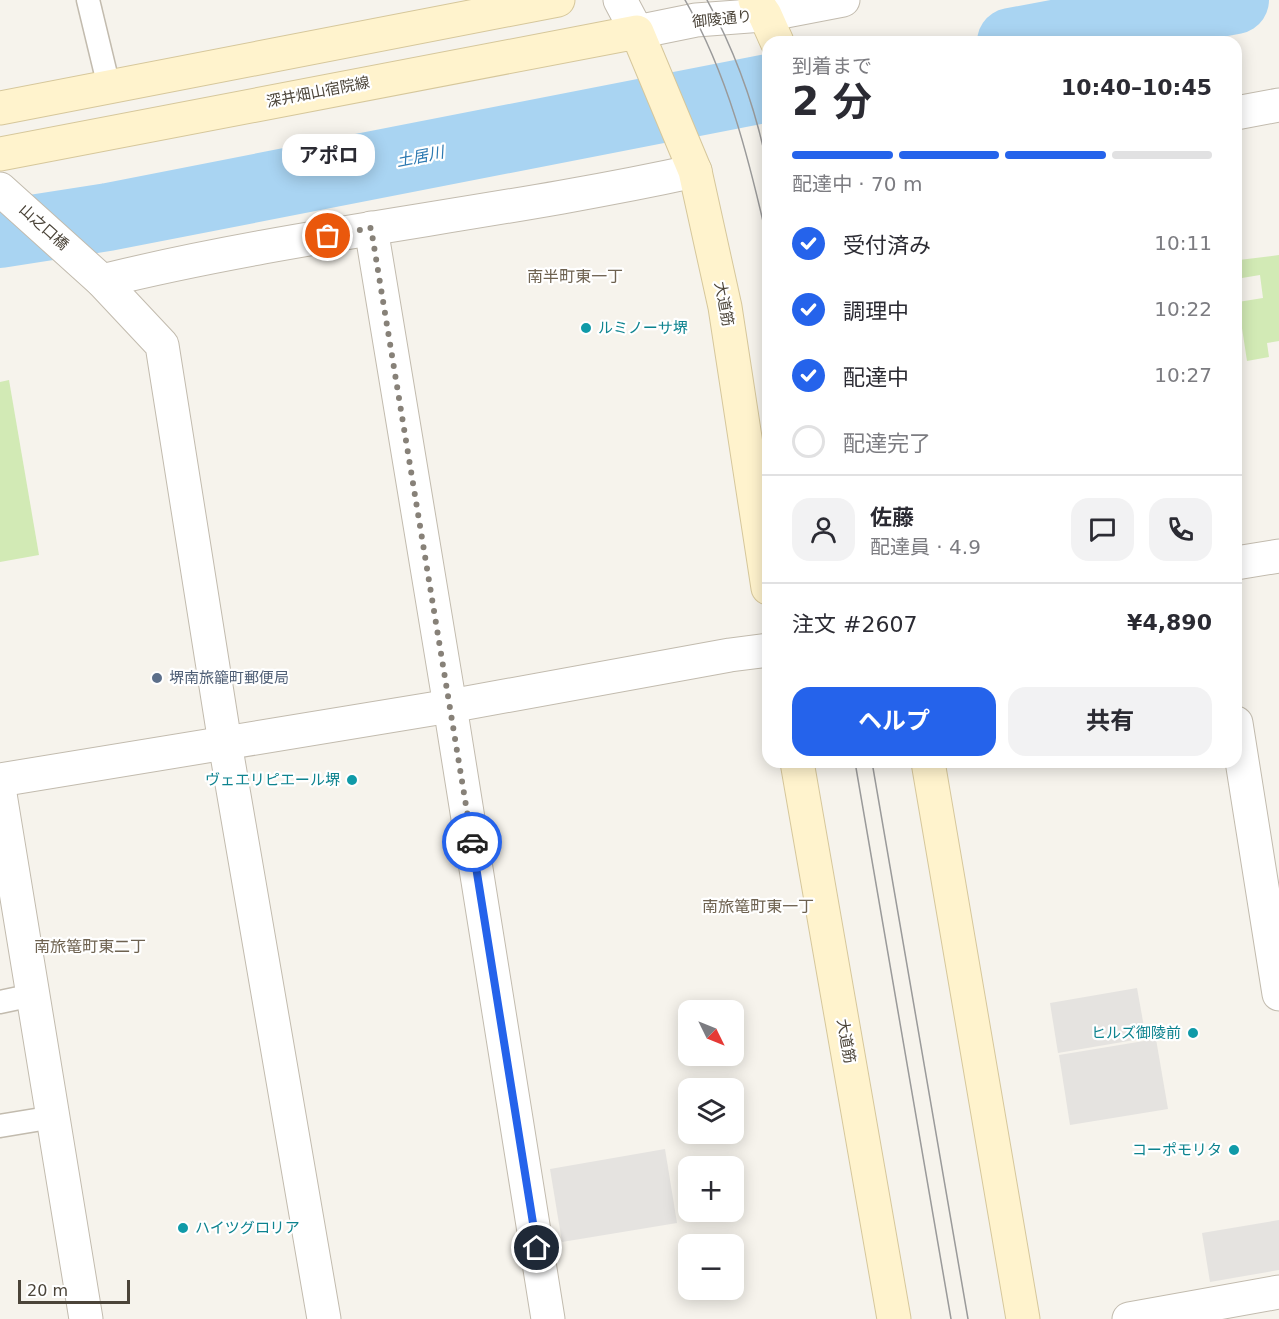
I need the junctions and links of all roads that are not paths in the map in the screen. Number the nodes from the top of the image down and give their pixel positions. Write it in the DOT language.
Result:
graph roads {
  1 [pos="88,0"];
  2 [pos="558,0"];
  3 [pos="620,0"];
  4 [pos="843,0"];
  5 [pos="766,19"];
  6 [pos="637,32"];
  7 [pos="109,87"];
  8 [pos="1279,105"];
  9 [pos="0,108"];
  10 [pos="1242,112"];
  11 [pos="0,154"];
  12 [pos="690,160"];
  13 [pos="6,193"];
  14 [pos="371,228"];
  15 [pos="102,281"];
  16 [pos="762,549"];
  17 [pos="1279,556"];
  18 [pos="1242,562"];
  19 [pos="762,651"];
  20 [pos="450,706"];
  21 [pos="225,743"];
  22 [pos="1242,761"];
  23 [pos="798,768"];
  24 [pos="929,768"];
  25 [pos="0,780"];
  26 [pos="0,794"];
  27 [pos="1279,994"];
  28 [pos="33,995"];
  29 [pos="0,1002"];
  30 [pos="54,1117"];
  31 [pos="0,1126"];
  32 [pos="1279,1292"];
  33 [pos="87,1319"];
  34 [pos="324,1319"];
  35 [pos="548,1319"];
  36 [pos="894,1319"];
  37 [pos="1023,1319"];
  38 [pos="1129,1319"];
  1 -- 7 [label="lane"];
  2 -- 7 [label="main road"];
  3 -- 6 [label="street"];
  4 -- 5 [label="street, 御陵通り"];
  5 -- 6 [label="street, 御陵通り"];
  6 -- 11 [label="main road, 深井畑山宿院線"];
  6 -- 12 [label="main road, 大道筋"];
  7 -- 9 [label="main road"];
  8 -- 10 [label="street"];
  12 -- 14 [label="street"];
  12 -- 16 [label="main road, 大道筋"];
  13 -- 15 [label="street, 山之口橋"];
  14 -- 15 [label="street"];
  14 -- 20 [label="street"];
  15 -- 21 [label="street, 山之口橋"];
  17 -- 18 [label="street"];
  19 -- 20 [label="street"];
  20 -- 21 [label="street"];
  20 -- 35 [label="street"];
  21 -- 25 [label="street"];
  21 -- 34 [label="street, 山之口橋"];
  22 -- 27 [label="street"];
  23 -- 36 [label="main road, 大道筋"];
  24 -- 37 [label="main road"];
  26 -- 28 [label="street"];
  28 -- 29 [label="lane"];
  28 -- 30 [label="street"];
  30 -- 31 [label="lane"];
  30 -- 33 [label="street"];
  32 -- 38 [label="street"];
}
